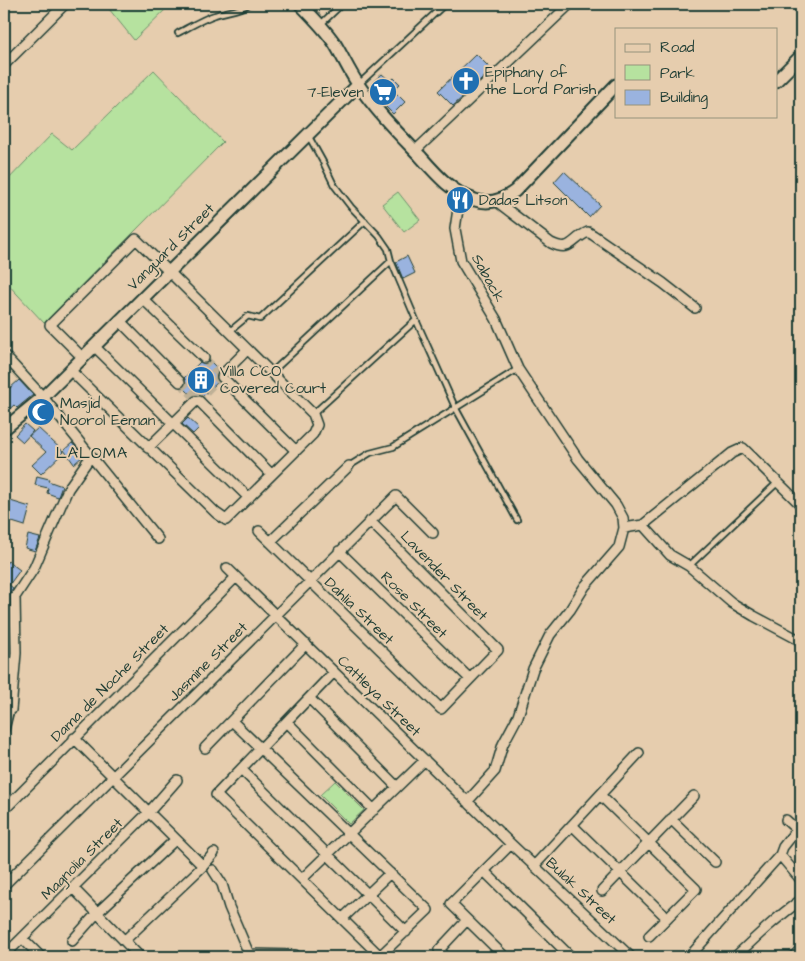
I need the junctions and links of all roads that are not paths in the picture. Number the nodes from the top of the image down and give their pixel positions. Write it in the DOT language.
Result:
graph roads {
  1 [pos="65,4"];
  2 [pos="249,4"];
  3 [pos="300,4"];
  4 [pos="342,4"];
  5 [pos="445,4"];
  6 [pos="570,4"];
  7 [pos="320,25"];
  8 [pos="178,33"];
  9 [pos="801,56"];
  10 [pos="4,66"];
  11 [pos="778,79"];
  12 [pos="358,84"];
  13 [pos="615,87"];
  14 [pos="307,134"];
  15 [pos="415,151"];
  16 [pos="464,196"];
  17 [pos="496,201"];
  18 [pos="365,221"];
  19 [pos="392,261"];
  20 [pos="168,271"];
  21 [pos="142,298"];
  22 [pos="695,308"];
  23 [pos="119,320"];
  24 [pos="416,320"];
  25 [pos="229,332"];
  26 [pos="94,346"];
  27 [pos="247,350"];
  28 [pos="4,356"];
  29 [pos="82,357"];
  30 [pos="204,358"];
  31 [pos="518,369"];
  32 [pos="70,370"];
  33 [pos="270,373"];
  34 [pos="180,382"];
  35 [pos="42,397"];
  36 [pos="455,407"];
  37 [pos="313,414"];
  38 [pos="173,423"];
  39 [pos="4,429"];
  40 [pos="148,448"];
  41 [pos="295,450"];
  42 [pos="91,456"];
  43 [pos="349,466"];
  44 [pos="272,474"];
  45 [pos="777,483"];
  46 [pos="249,498"];
  47 [pos="801,505"];
  48 [pos="517,520"];
  49 [pos="370,521"];
  50 [pos="643,525"];
  51 [pos="624,528"];
  52 [pos="259,531"];
  53 [pos="433,533"];
  54 [pos="158,538"];
  55 [pos="270,542"];
  56 [pos="340,551"];
  57 [pos="688,566"];
  58 [pos="227,568"];
  59 [pos="236,577"];
  60 [pos="309,581"];
  61 [pos="275,615"];
  62 [pos="801,641"];
  63 [pos="306,644"];
  64 [pos="334,672"];
  65 [pos="470,679"];
  66 [pos="309,698"];
  67 [pos="8,708"];
  68 [pos="232,721"];
  69 [pos="286,722"];
  70 [pos="4,738"];
  71 [pos="74,738"];
  72 [pos="205,748"];
  73 [pos="260,749"];
  74 [pos="639,752"];
  75 [pos="425,760"];
  76 [pos="241,769"];
  77 [pos="113,776"];
  78 [pos="177,780"];
  79 [pos="397,787"];
  80 [pos="600,795"];
  81 [pos="694,796"];
  82 [pos="467,802"];
  83 [pos="4,810"];
  84 [pos="374,810"];
  85 [pos="149,812"];
  86 [pos="671,819"];
  87 [pos="786,820"];
  88 [pos="572,825"];
  89 [pos="800,830"];
  90 [pos="349,834"];
  91 [pos="176,839"];
  92 [pos="648,843"];
  93 [pos="511,844"];
  94 [pos="214,853"];
  95 [pos="327,855"];
  96 [pos="780,856"];
  97 [pos="715,862"];
  98 [pos="203,866"];
  99 [pos="534,866"];
  100 [pos="213,870"];
  101 [pos="484,871"];
  102 [pos="620,872"];
  103 [pos="390,873"];
  104 [pos="302,879"];
  105 [pos="801,880"];
  106 [pos="4,886"];
  107 [pos="72,888"];
  108 [pos="602,891"];
  109 [pos="368,895"];
  110 [pos="801,900"];
  111 [pos="98,913"];
  112 [pos="667,918"];
  113 [pos="342,919"];
  114 [pos="468,920"];
  115 [pos="406,932"];
  116 [pos="649,936"];
  117 [pos="22,938"];
  118 [pos="72,941"];
  119 [pos="124,941"];
  120 [pos="801,949"];
  121 [pos="295,955"];
  122 [pos="4,956"];
  123 [pos="246,956"];
  124 [pos="41,957"];
  125 [pos="140,957"];
  126 [pos="446,957"];
  127 [pos="505,957"];
  128 [pos="571,957"];
  129 [pos="631,957"];
  130 [pos="689,957"];
  131 [pos="735,957"];
  132 [pos="793,957"];
  1 -- 10 [label="street"];
  2 -- 8 [label="lane"];
  3 -- 7 [label="street"];
  4 -- 7 [label="lane"];
  5 -- 12 [label="lane"];
  6 -- 15 [label="street"];
  7 -- 12 [label="street"];
  9 -- 11 [label="street"];
  12 -- 14 [label="street, Vanguard Street"];
  12 -- 15 [label="street"];
  13 -- 17 [label="street"];
  14 -- 18 [label="lane"];
  14 -- 20 [label="street, Vanguard Street"];
  15 -- 16 [label="street"];
  16 -- 17 [label="street"];
  16 -- 31 [label="street, Saback"];
  17 -- 22 [label="street"];
  18 -- 19 [label="lane"];
  18 -- 25 [label="lane"];
  19 -- 24 [label="lane"];
  19 -- 33 [label="lane"];
  20 -- 21 [label="street, Vanguard Street"];
  20 -- 25 [label="street"];
  20 -- 29 [label="street"];
  21 -- 23 [label="street, Vanguard Street"];
  21 -- 30 [label="street"];
  23 -- 26 [label="street, Vanguard Street"];
  23 -- 34 [label="street"];
  24 -- 36 [label="lane"];
  24 -- 37 [label="lane"];
  25 -- 27 [label="street"];
  26 -- 29 [label="street, Vanguard Street"];
  26 -- 38 [label="street"];
  27 -- 33 [label="street"];
  27 -- 41 [label="street"];
  28 -- 35 [label="street"];
  29 -- 32 [label="street, Vanguard Street"];
  31 -- 36 [label="lane"];
  31 -- 51 [label="street, Saback"];
  32 -- 35 [label="street, Vanguard Street"];
  32 -- 40 [label="street"];
  33 -- 37 [label="street"];
  35 -- 39 [label="street, Vanguard Street"];
  35 -- 42 [label="street"];
  36 -- 43 [label="lane"];
  36 -- 48 [label="lane"];
  37 -- 41 [label="street"];
  38 -- 40 [label="street"];
  38 -- 44 [label="street"];
  38 -- 46 [label="street"];
  40 -- 46 [label="street"];
  41 -- 44 [label="street"];
  42 -- 54 [label="street"];
  42 -- 67 [label="street"];
  43 -- 55 [label="street"];
  44 -- 46 [label="street"];
  45 -- 47 [label="street"];
  45 -- 50 [label="street"];
  45 -- 57 [label="lane"];
  49 -- 53 [label="street, Jasmine Street"];
  49 -- 56 [label="street, Jasmine Street"];
  49 -- 65 [label="street, Lavender Street"];
  50 -- 51 [label="street"];
  50 -- 57 [label="street"];
  51 -- 82 [label="street"];
  52 -- 55 [label="street, Dahlia Street"];
  55 -- 60 [label="street, Dahlia Street"];
  56 -- 60 [label="street, Jasmine Street"];
  56 -- 65 [label="street, Rose Street"];
  57 -- 62 [label="street"];
  58 -- 59 [label="street, Cattleya Street"];
  59 -- 61 [label="street, Cattleya Street"];
  59 -- 71 [label="street, Dama de Noche Street"];
  60 -- 61 [label="street, Jasmine Street"];
  60 -- 65 [label="street, Dahlia Street"];
  61 -- 63 [label="street, Cattleya Street"];
  61 -- 77 [label="street, Jasmine Street"];
  63 -- 64 [label="street, Cattleya Street"];
  63 -- 68 [label="street"];
  64 -- 66 [label="street"];
  64 -- 75 [label="street, Cattleya Street"];
  66 -- 69 [label="street"];
  66 -- 79 [label="street"];
  67 -- 70 [label="lane"];
  68 -- 72 [label="street"];
  68 -- 73 [label="street"];
  69 -- 73 [label="street"];
  69 -- 84 [label="street"];
  71 -- 77 [label="street"];
  71 -- 83 [label="street, Dama de Noche Street"];
  73 -- 76 [label="street"];
  73 -- 90 [label="street"];
  74 -- 80 [label="street"];
  75 -- 79 [label="street"];
  75 -- 82 [label="street, Cattleya Street"];
  76 -- 95 [label="street"];
  76 -- 104 [label="street"];
  77 -- 85 [label="street"];
  77 -- 106 [label="street, Jasmine Street"];
  78 -- 85 [label="street, Magnolia Street"];
  79 -- 84 [label="street"];
  80 -- 88 [label="street"];
  80 -- 92 [label="street"];
  81 -- 86 [label="street"];
  82 -- 93 [label="street, Cattleya Street"];
  84 -- 90 [label="street"];
  85 -- 91 [label="street"];
  85 -- 107 [label="street, Magnolia Street"];
  86 -- 92 [label="street"];
  86 -- 97 [label="street"];
  87 -- 89 [label="street"];
  88 -- 99 [label="street"];
  88 -- 102 [label="street"];
  89 -- 96 [label="street"];
  90 -- 95 [label="street"];
  90 -- 103 [label="street"];
  91 -- 98 [label="street"];
  91 -- 111 [label="street"];
  92 -- 102 [label="street"];
  92 -- 112 [label="street"];
  93 -- 99 [label="street, Bulak Street"];
  93 -- 101 [label="street"];
  94 -- 98 [label="street"];
  95 -- 104 [label="street"];
  95 -- 109 [label="street"];
  96 -- 105 [label="street"];
  96 -- 130 [label="street"];
  98 -- 119 [label="street"];
  99 -- 129 [label="street, Bulak Street"];
  100 -- 123 [label="street"];
  101 -- 114 [label="street"];
  101 -- 128 [label="street"];
  102 -- 108 [label="street"];
  102 -- 112 [label="street"];
  103 -- 109 [label="street"];
  103 -- 115 [label="street"];
  104 -- 113 [label="street"];
  107 -- 111 [label="street"];
  107 -- 117 [label="street, Magnolia Street"];
  109 -- 113 [label="street"];
  109 -- 115 [label="street"];
  110 -- 131 [label="street"];
  111 -- 118 [label="street"];
  111 -- 119 [label="street"];
  112 -- 116 [label="street"];
  113 -- 115 [label="street"];
  114 -- 126 [label="street"];
  114 -- 127 [label="street"];
  117 -- 122 [label="street, Magnolia Street"];
  117 -- 124 [label="street"];
  119 -- 125 [label="street"];
  120 -- 132 [label="street"];
  121 -- 123 [label="street"];
}
